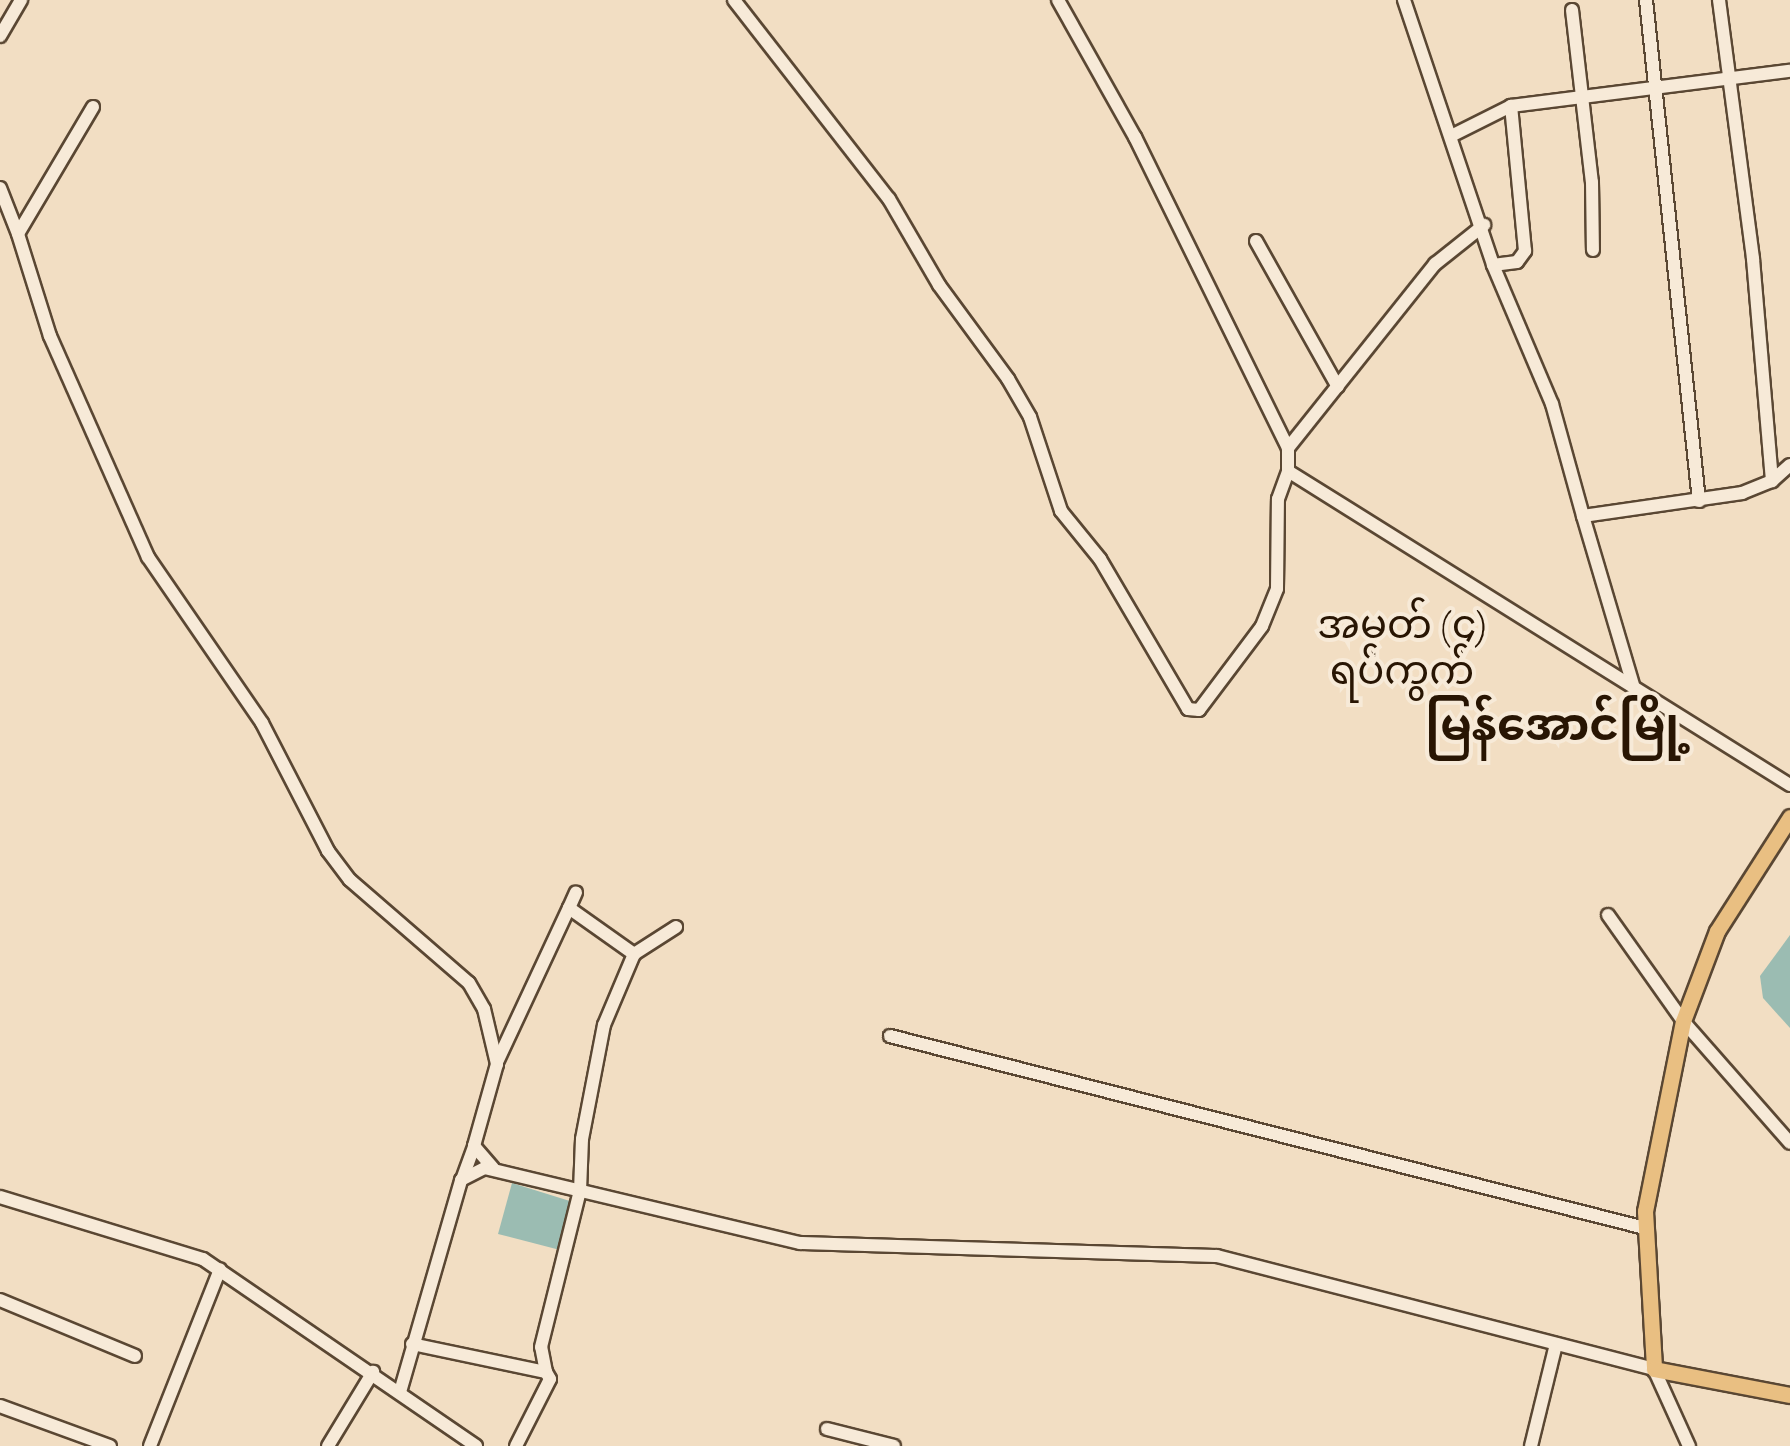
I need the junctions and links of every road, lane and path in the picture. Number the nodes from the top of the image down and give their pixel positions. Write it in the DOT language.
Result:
graph roads {
  1 [pos="20,0"];
  2 [pos="734,0"];
  3 [pos="1058,0"];
  4 [pos="1404,0"];
  5 [pos="1646,0"];
  6 [pos="1719,0"];
  7 [pos="1572,10"];
  8 [pos="0,36"];
  9 [pos="1790,71"];
  10 [pos="1727,78"];
  11 [pos="1657,84"];
  12 [pos="1582,96"];
  13 [pos="1511,106"];
  14 [pos="93,108"];
  15 [pos="1450,136"];
  16 [pos="0,188"];
  17 [pos="1484,225"];
  18 [pos="18,234"];
  19 [pos="1256,241"];
  20 [pos="1593,250"];
  21 [pos="1492,264"];
  22 [pos="1338,387"];
  23 [pos="1288,448"];
  24 [pos="1790,465"];
  25 [pos="1288,471"];
  26 [pos="1772,481"];
  27 [pos="1699,501"];
  28 [pos="1583,516"];
  29 [pos="1633,685"];
  30 [pos="1790,786"];
  31 [pos="1790,816"];
  32 [pos="576,892"];
  33 [pos="568,908"];
  34 [pos="1608,914"];
  35 [pos="676,927"];
  36 [pos="634,954"];
  37 [pos="1683,1021"];
  38 [pos="890,1036"];
  39 [pos="497,1064"];
  40 [pos="1790,1143"];
  41 [pos="474,1146"];
  42 [pos="493,1168"];
  43 [pos="462,1180"];
  44 [pos="580,1191"];
  45 [pos="0,1197"];
  46 [pos="1645,1228"];
  47 [pos="220,1270"];
  48 [pos="0,1300"];
  49 [pos="412,1344"];
  50 [pos="1556,1344"];
  51 [pos="134,1356"];
  52 [pos="1654,1368"];
  53 [pos="372,1372"];
  54 [pos="546,1372"];
  55 [pos="400,1392"];
  56 [pos="1790,1395"];
  57 [pos="0,1406"];
  58 [pos="827,1429"];
  59 [pos="110,1446"];
  60 [pos="150,1446"];
  61 [pos="328,1446"];
  62 [pos="476,1446"];
  63 [pos="516,1446"];
  64 [pos="894,1446"];
  65 [pos="1531,1446"];
  66 [pos="1689,1446"];
  1 -- 8 [label="street"];
  2 -- 25 [label="street"];
  3 -- 23 [label="street"];
  4 -- 15 [label="street"];
  5 -- 11 [label="street"];
  6 -- 10 [label="street"];
  7 -- 12 [label="street"];
  9 -- 10 [label="street"];
  10 -- 11 [label="street"];
  10 -- 26 [label="street"];
  11 -- 12 [label="street"];
  11 -- 27 [label="street"];
  12 -- 13 [label="street"];
  12 -- 20 [label="street"];
  13 -- 15 [label="street"];
  13 -- 21 [label="street"];
  14 -- 18 [label="street"];
  15 -- 17 [label="street"];
  16 -- 18 [label="street"];
  17 -- 21 [label="street"];
  17 -- 22 [label="street"];
  18 -- 39 [label="street"];
  19 -- 22 [label="street"];
  21 -- 28 [label="street"];
  22 -- 23 [label="street"];
  23 -- 25 [label="street"];
  24 -- 26 [label="street"];
  25 -- 29 [label="street"];
  26 -- 27 [label="street"];
  27 -- 28 [label="street"];
  28 -- 29 [label="street"];
  29 -- 30 [label="street"];
  31 -- 37 [label="main road"];
  32 -- 33 [label="street"];
  33 -- 36 [label="street"];
  33 -- 39 [label="street"];
  34 -- 37 [label="street"];
  35 -- 36 [label="street"];
  36 -- 44 [label="street"];
  37 -- 40 [label="street"];
  37 -- 46 [label="main road"];
  38 -- 46 [label="street"];
  39 -- 41 [label="street"];
  41 -- 42 [label="street"];
  41 -- 43 [label="street"];
  42 -- 43 [label="street"];
  42 -- 44 [label="street"];
  43 -- 49 [label="street"];
  44 -- 50 [label="street"];
  44 -- 54 [label="street"];
  45 -- 47 [label="street"];
  46 -- 52 [label="main road"];
  47 -- 53 [label="street"];
  47 -- 60 [label="street"];
  48 -- 51 [label="street"];
  49 -- 54 [label="street"];
  49 -- 55 [label="street"];
  50 -- 52 [label="street"];
  50 -- 65 [label="street"];
  52 -- 56 [label="main road"];
  52 -- 66 [label="street"];
  53 -- 55 [label="street"];
  53 -- 61 [label="street"];
  54 -- 63 [label="street"];
  55 -- 62 [label="street"];
  57 -- 59 [label="street"];
  58 -- 64 [label="street"];
}
